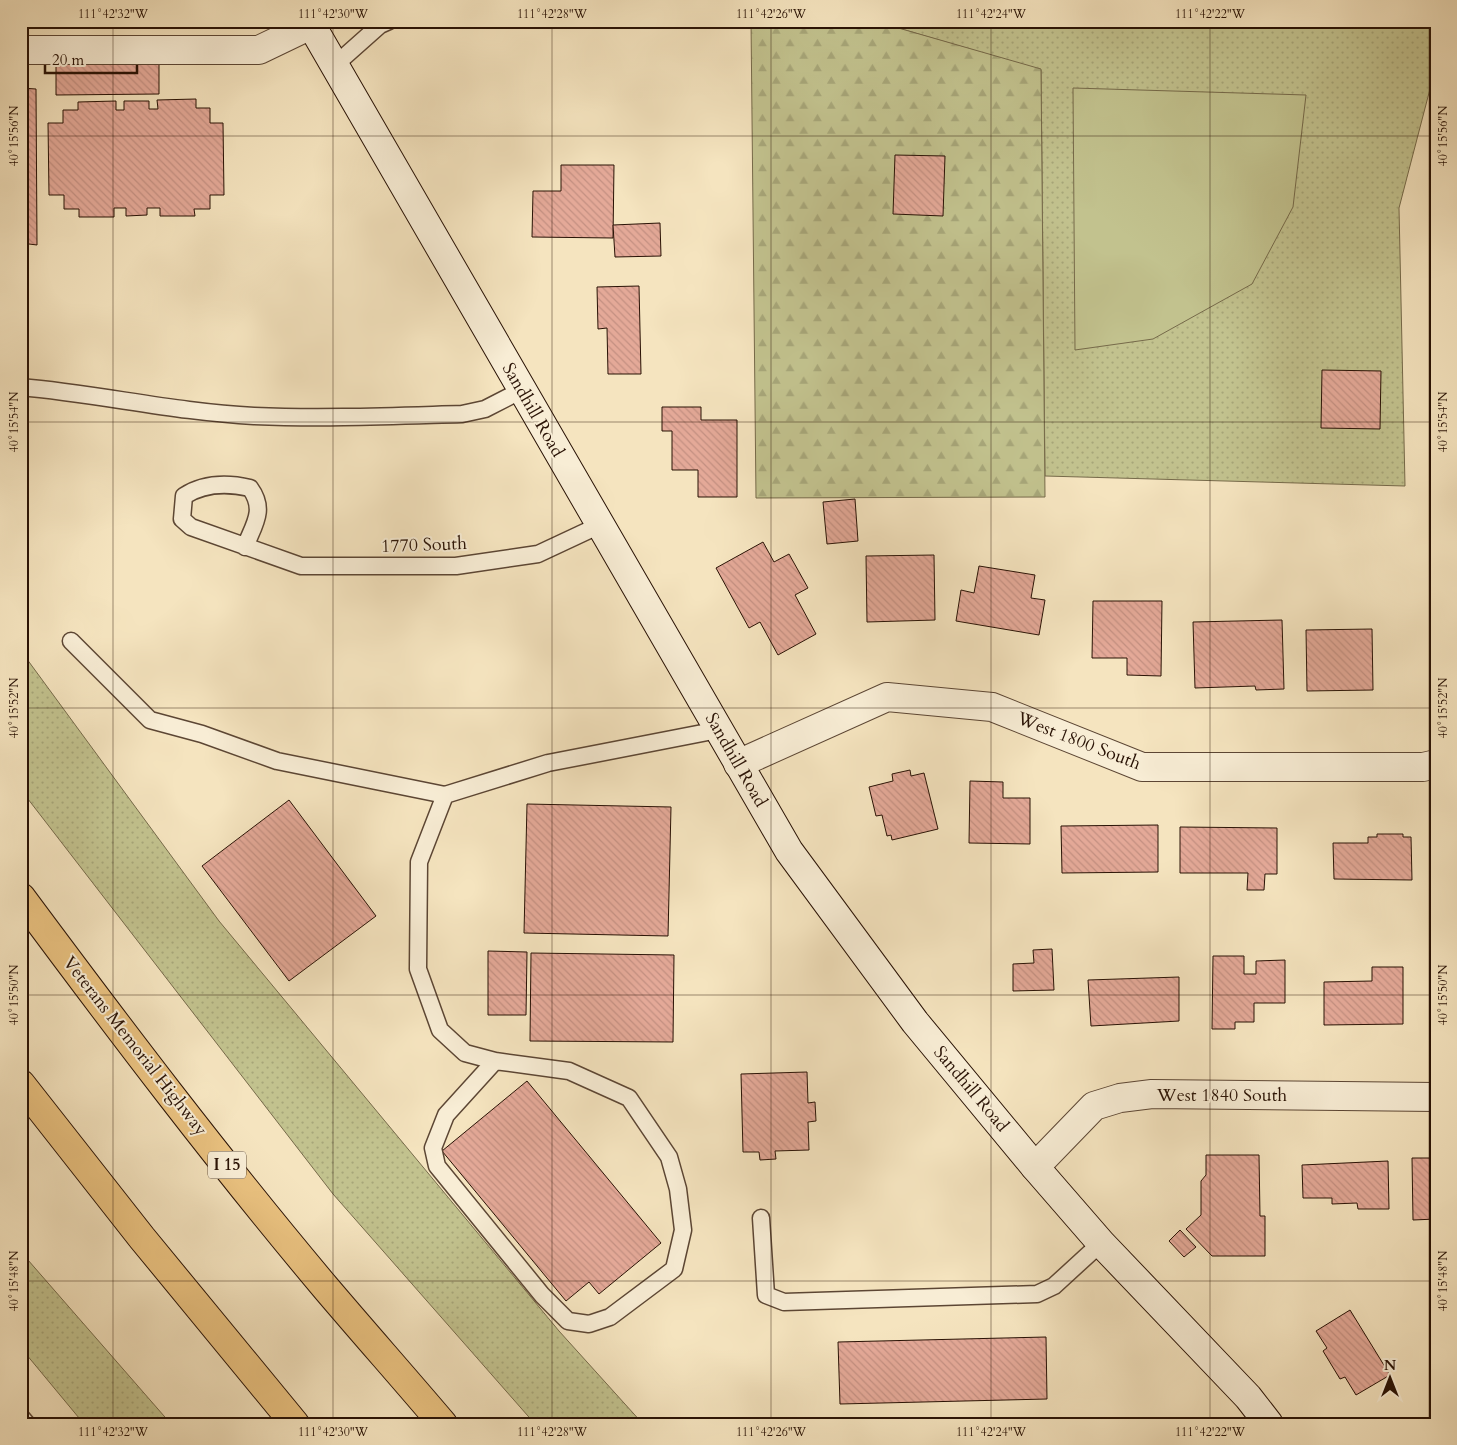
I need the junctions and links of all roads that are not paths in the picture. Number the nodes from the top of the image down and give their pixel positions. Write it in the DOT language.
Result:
graph roads {
  1 [pos="389,21"];
  2 [pos="310,23"];
  3 [pos="21,50"];
  4 [pos="335,65"];
  5 [pos="21,387"];
  6 [pos="522,390"];
  7 [pos="600,525"];
  8 [pos="245,547"];
  9 [pos="71,642"];
  10 [pos="718,730"];
  11 [pos="738,764"];
  12 [pos="1436,764"];
  13 [pos="445,795"];
  14 [pos="21,897"];
  15 [pos="495,1062"];
  16 [pos="21,1084"];
  17 [pos="1436,1096"];
  18 [pos="1035,1167"];
  19 [pos="761,1218"];
  20 [pos="1101,1243"];
  21 [pos="21,1417"];
  22 [pos="27,1424"];
  23 [pos="295,1424"];
  24 [pos="444,1424"];
  25 [pos="1269,1424"];
  1 -- 4 [label="lane"];
  2 -- 3 [label="street"];
  2 -- 4 [label="street, Sandhill Road"];
  4 -- 6 [label="street, Sandhill Road"];
  5 -- 6 [label="lane"];
  6 -- 7 [label="street, Sandhill Road"];
  7 -- 8 [label="lane, 1770 South"];
  7 -- 10 [label="street, Sandhill Road"];
  8 -- 8 [label="lane, 1770 South"];
  9 -- 13 [label="lane"];
  10 -- 11 [label="street, Sandhill Road"];
  10 -- 13 [label="lane"];
  11 -- 12 [label="street, West 1800 South"];
  11 -- 18 [label="street, Sandhill Road"];
  13 -- 15 [label="lane"];
  14 -- 24 [label="highway, Veterans Memorial Highway / I 15"];
  15 -- 15 [label="lane"];
  16 -- 23 [label="highway"];
  17 -- 18 [label="street, West 1840 South"];
  18 -- 20 [label="street, Sandhill Road"];
  19 -- 20 [label="lane"];
  20 -- 25 [label="street, Sandhill Road"];
  21 -- 22 [label="lane"];
}
